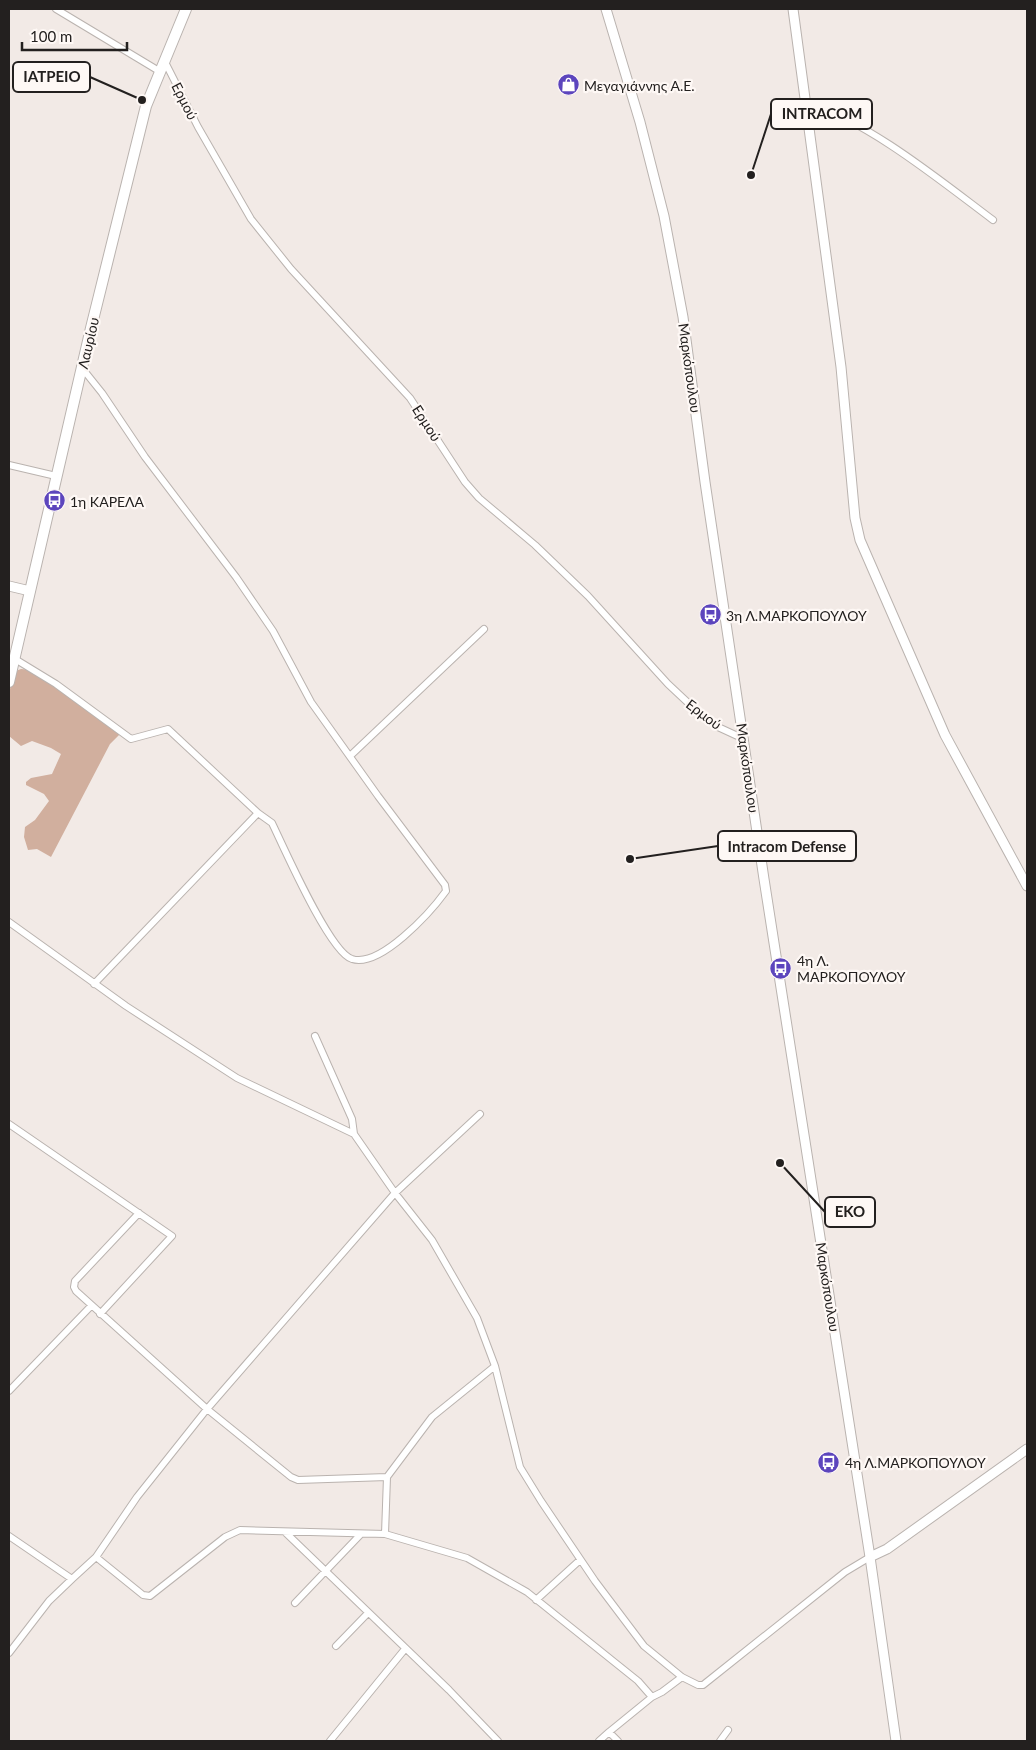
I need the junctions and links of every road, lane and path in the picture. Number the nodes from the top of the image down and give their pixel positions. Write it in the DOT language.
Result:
graph roads {
  1 [pos="56,9"];
  2 [pos="186,9"];
  3 [pos="606,9"];
  4 [pos="793,9"];
  5 [pos="164,59"];
  6 [pos="158,71"];
  7 [pos="804,101"];
  8 [pos="993,220"];
  9 [pos="82,368"];
  10 [pos="9,465"];
  11 [pos="56,476"];
  12 [pos="9,586"];
  13 [pos="30,591"];
  14 [pos="484,629"];
  15 [pos="15,659"];
  16 [pos="9,682"];
  17 [pos="744,739"];
  18 [pos="350,756"];
  19 [pos="258,813"];
  20 [pos="1027,886"];
  21 [pos="9,922"];
  22 [pos="94,984"];
  23 [pos="315,1036"];
  24 [pos="480,1114"];
  25 [pos="9,1124"];
  26 [pos="354,1134"];
  27 [pos="395,1194"];
  28 [pos="139,1213"];
  29 [pos="91,1306"];
  30 [pos="100,1314"];
  31 [pos="495,1366"];
  32 [pos="9,1391"];
  33 [pos="207,1409"];
  34 [pos="1027,1449"];
  35 [pos="387,1477"];
  36 [pos="284,1532"];
  37 [pos="361,1534"];
  38 [pos="385,1534"];
  39 [pos="9,1536"];
  40 [pos="96,1557"];
  41 [pos="870,1557"];
  42 [pos="580,1560"];
  43 [pos="326,1572"];
  44 [pos="72,1579"];
  45 [pos="536,1600"];
  46 [pos="295,1603"];
  47 [pos="368,1613"];
  48 [pos="336,1646"];
  49 [pos="405,1649"];
  50 [pos="9,1652"];
  51 [pos="682,1676"];
  52 [pos="652,1697"];
  53 [pos="728,1730"];
  54 [pos="610,1732"];
  55 [pos="330,1741"];
  56 [pos="498,1741"];
  57 [pos="599,1741"];
  58 [pos="618,1741"];
  59 [pos="720,1741"];
  60 [pos="896,1741"];
  1 -- 6 [label="street"];
  2 -- 5 [label="main road, Λαυρίου"];
  3 -- 17 [label="main road, Μαρκόπουλου"];
  4 -- 7 [label="main road"];
  5 -- 6 [label="main road, Λαυρίου"];
  5 -- 17 [label="street, Ερμού"];
  6 -- 9 [label="main road, Λαυρίου"];
  7 -- 8 [label="street"];
  7 -- 20 [label="main road"];
  9 -- 11 [label="main road, Λαυρίου"];
  9 -- 18 [label="street"];
  10 -- 11 [label="street"];
  11 -- 13 [label="main road, Λαυρίου"];
  12 -- 13 [label="main road"];
  13 -- 15 [label="main road, Λαυρίου"];
  14 -- 18 [label="street"];
  15 -- 16 [label="main road, Λαυρίου"];
  15 -- 19 [label="street"];
  17 -- 41 [label="main road, Μαρκόπουλου"];
  18 -- 19 [label="street"];
  19 -- 22 [label="street"];
  21 -- 22 [label="street"];
  22 -- 26 [label="street"];
  23 -- 26 [label="street"];
  24 -- 27 [label="street"];
  25 -- 28 [label="street"];
  26 -- 27 [label="street"];
  27 -- 31 [label="street"];
  27 -- 33 [label="street"];
  28 -- 29 [label="street"];
  28 -- 30 [label="street"];
  29 -- 30 [label="street"];
  29 -- 32 [label="street"];
  30 -- 33 [label="street"];
  31 -- 35 [label="street"];
  31 -- 42 [label="street"];
  33 -- 35 [label="street"];
  33 -- 40 [label="street"];
  34 -- 41 [label="main road"];
  35 -- 38 [label="street"];
  36 -- 37 [label="street"];
  36 -- 40 [label="street"];
  36 -- 43 [label="street"];
  37 -- 38 [label="street"];
  37 -- 43 [label="street"];
  38 -- 45 [label="street"];
  39 -- 44 [label="street"];
  40 -- 44 [label="street"];
  41 -- 51 [label="street"];
  41 -- 60 [label="main road, Μαρκόπουλου"];
  42 -- 45 [label="street"];
  42 -- 51 [label="street"];
  43 -- 46 [label="street"];
  43 -- 47 [label="street"];
  44 -- 50 [label="street"];
  45 -- 52 [label="street"];
  47 -- 48 [label="street"];
  47 -- 49 [label="street"];
  49 -- 55 [label="street"];
  49 -- 56 [label="street"];
  51 -- 52 [label="street"];
  52 -- 54 [label="street"];
  53 -- 59 [label="street"];
  54 -- 57 [label="street"];
  54 -- 58 [label="street"];
}
